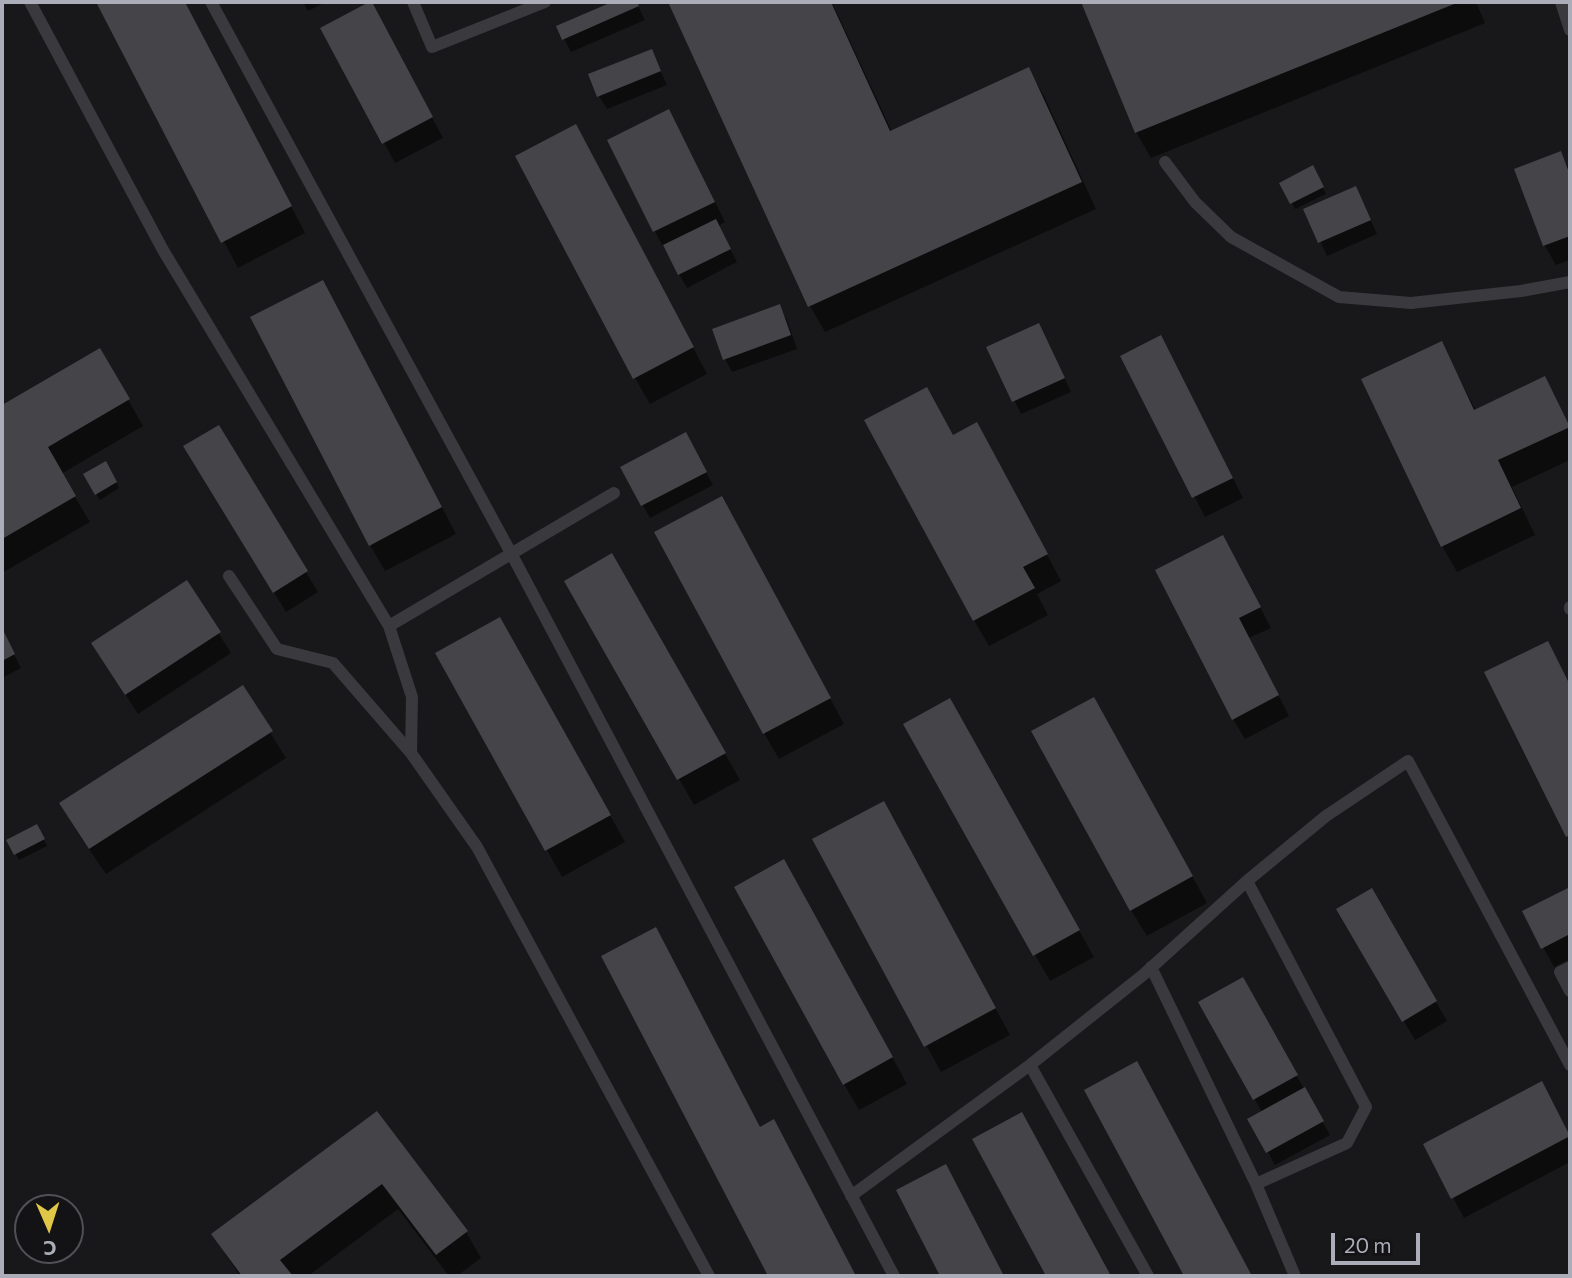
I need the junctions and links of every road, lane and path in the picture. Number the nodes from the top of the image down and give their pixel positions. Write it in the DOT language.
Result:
graph roads {
  1 [pos="30,2"];
  2 [pos="211,2"];
  3 [pos="413,2"];
  4 [pos="545,2"];
  5 [pos="1560,2"];
  6 [pos="1570,30"];
  7 [pos="1165,162"];
  8 [pos="1570,282"];
  9 [pos="614,493"];
  10 [pos="512,554"];
  11 [pos="229,576"];
  12 [pos="389,626"];
  13 [pos="411,753"];
  14 [pos="1247,881"];
  15 [pos="1152,967"];
  16 [pos="1570,967"];
  17 [pos="1570,991"];
  18 [pos="1030,1065"];
  19 [pos="1570,1065"];
  20 [pos="1256,1184"];
  21 [pos="851,1196"];
  22 [pos="709,1276"];
  23 [pos="894,1276"];
  24 [pos="1148,1276"];
  25 [pos="1295,1276"];
  1 -- 12 [label="lane"];
  2 -- 10 [label="lane"];
  3 -- 4 [label="lane"];
  5 -- 6 [label="lane"];
  7 -- 8 [label="lane"];
  9 -- 10 [label="lane"];
  10 -- 12 [label="lane"];
  10 -- 21 [label="lane"];
  11 -- 13 [label="lane"];
  12 -- 13 [label="lane"];
  13 -- 22 [label="lane"];
  14 -- 15 [label="lane"];
  14 -- 19 [label="lane"];
  14 -- 20 [label="lane"];
  15 -- 18 [label="lane"];
  15 -- 20 [label="lane"];
  16 -- 17 [label="lane"];
  18 -- 21 [label="lane"];
  18 -- 24 [label="lane"];
  20 -- 25 [label="lane"];
  21 -- 23 [label="lane"];
}
